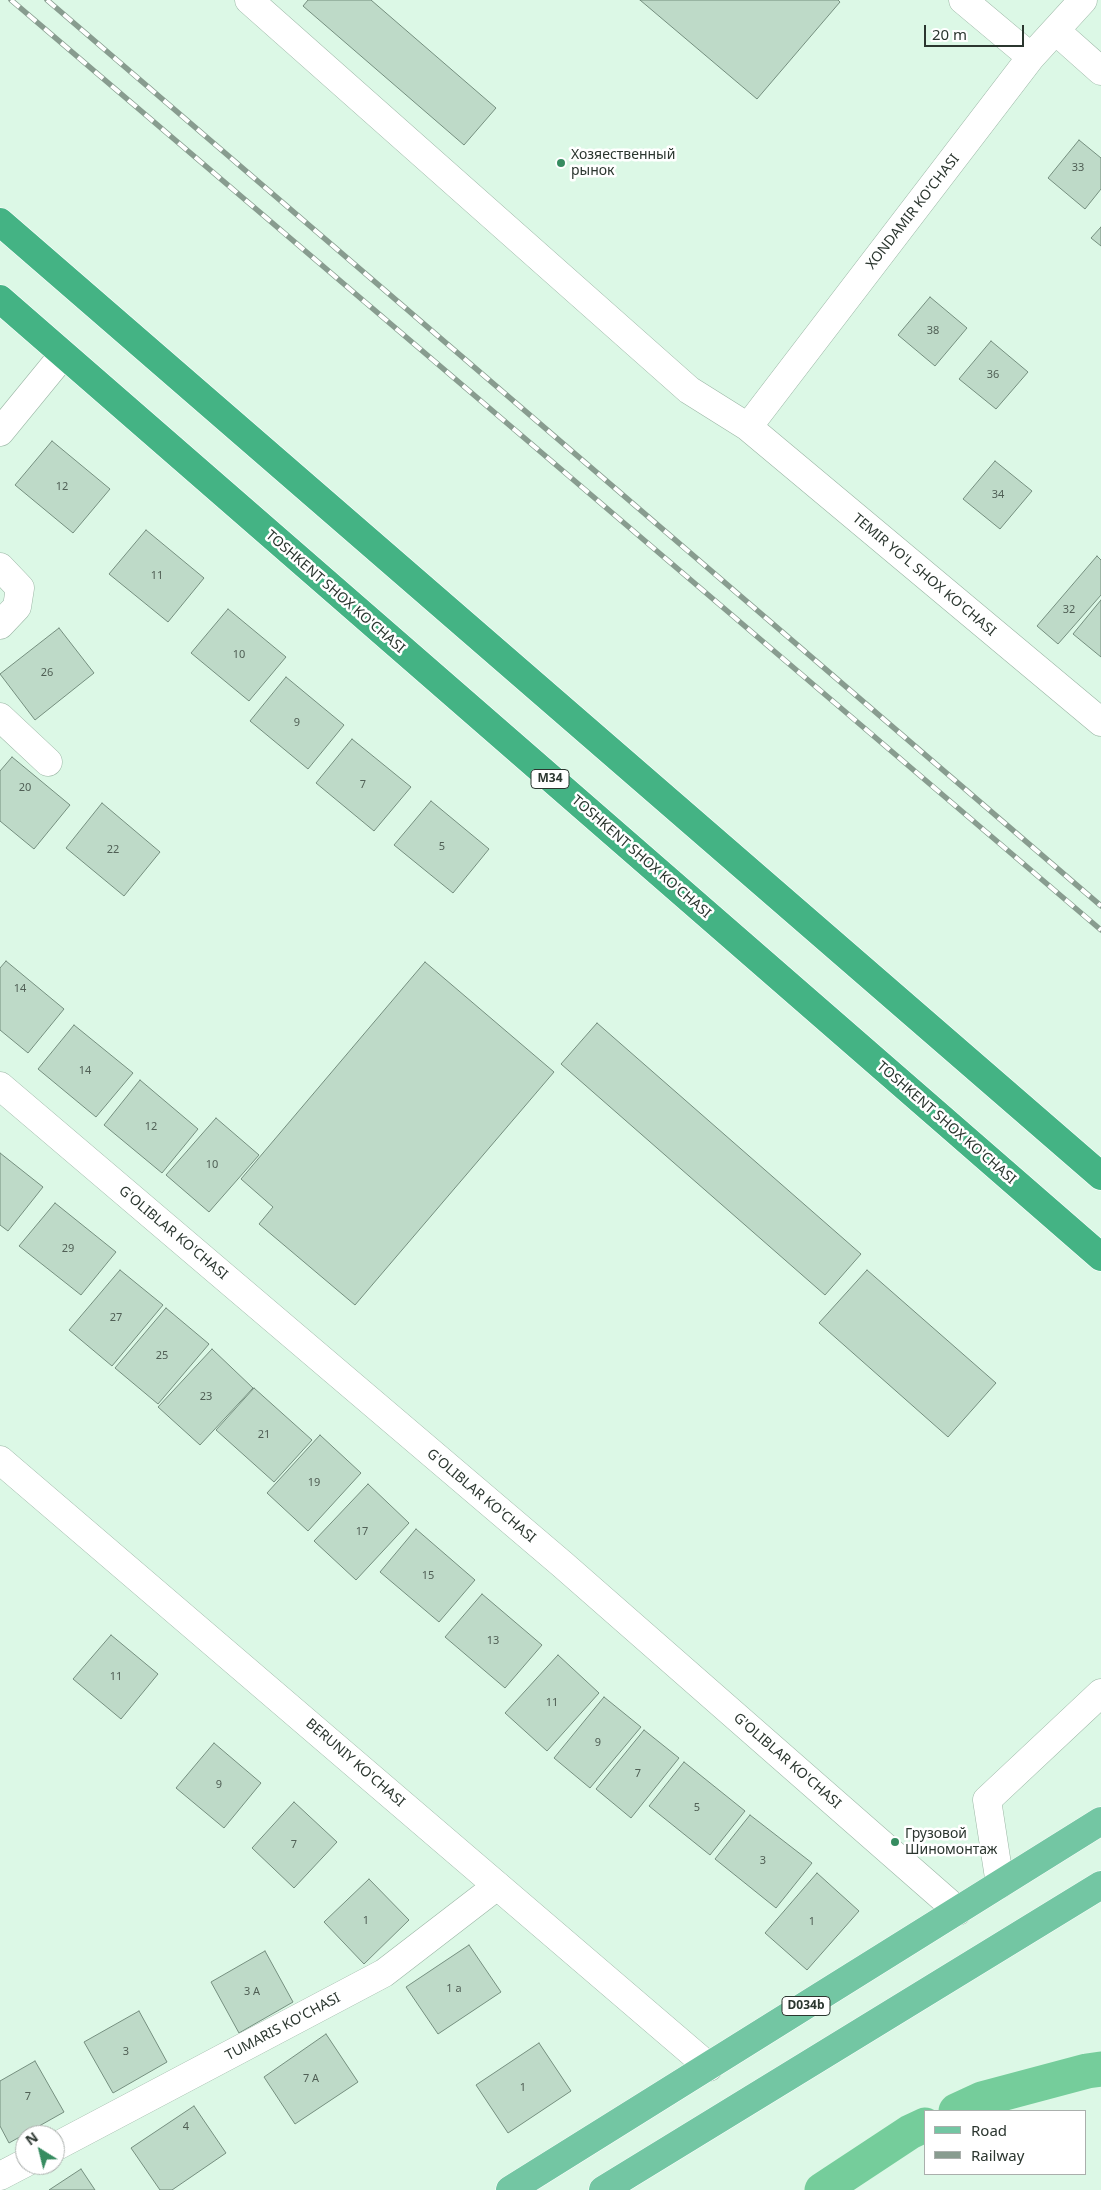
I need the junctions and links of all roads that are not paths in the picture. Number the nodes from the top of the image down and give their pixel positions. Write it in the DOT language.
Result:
graph roads {
  1 [pos="249,0"];
  2 [pos="963,0"];
  3 [pos="1083,0"];
  4 [pos="1056,31"];
  5 [pos="1031,57"];
  6 [pos="1101,71"];
  7 [pos="0,222"];
  8 [pos="0,299"];
  9 [pos="64,355"];
  10 [pos="748,427"];
  11 [pos="0,432"];
  12 [pos="0,567"];
  13 [pos="0,625"];
  14 [pos="0,717"];
  15 [pos="1101,722"];
  16 [pos="48,762"];
  17 [pos="0,1086"];
  18 [pos="1101,1176"];
  19 [pos="1101,1257"];
  20 [pos="0,1460"];
  21 [pos="1101,1693"];
  22 [pos="1101,1821"];
  23 [pos="1000,1884"];
  24 [pos="1101,1885"];
  25 [pos="498,1886"];
  26 [pos="958,1911"];
  27 [pos="709,2067"];
  28 [pos="65,2142"];
  29 [pos="15,2168"];
  30 [pos="0,2176"];
  31 [pos="510,2190"];
  32 [pos="602,2190"];
  1 -- 10 [label="street, TEMIR YO'L SHOX KO'CHASI"];
  2 -- 5 [label="street"];
  3 -- 4 [label="street, XONDAMIR KO'CHASI"];
  4 -- 5 [label="street, XONDAMIR KO'CHASI"];
  4 -- 6 [label="street"];
  5 -- 10 [label="street, XONDAMIR KO'CHASI"];
  7 -- 18 [label="highway"];
  8 -- 9 [label="highway, TOSHKENT SHOX KO'CHASI / M34"];
  9 -- 11 [label="street"];
  9 -- 19 [label="highway, TOSHKENT SHOX KO'CHASI / M34"];
  10 -- 15 [label="street, TEMIR YO'L SHOX KO'CHASI"];
  12 -- 13 [label="street"];
  14 -- 16 [label="street"];
  17 -- 26 [label="street, G'OLIBLAR KO'CHASI"];
  20 -- 25 [label="street, BERUNIY KO'CHASI"];
  21 -- 23 [label="street"];
  22 -- 23 [label="main road, D034b"];
  23 -- 26 [label="main road, D034b"];
  24 -- 32 [label="main road"];
  25 -- 27 [label="street, BERUNIY KO'CHASI"];
  25 -- 28 [label="street, TUMARIS KO'CHASI"];
  26 -- 27 [label="main road, D034b"];
  27 -- 31 [label="main road, D034b"];
  29 -- 30 [label="street"];
}
